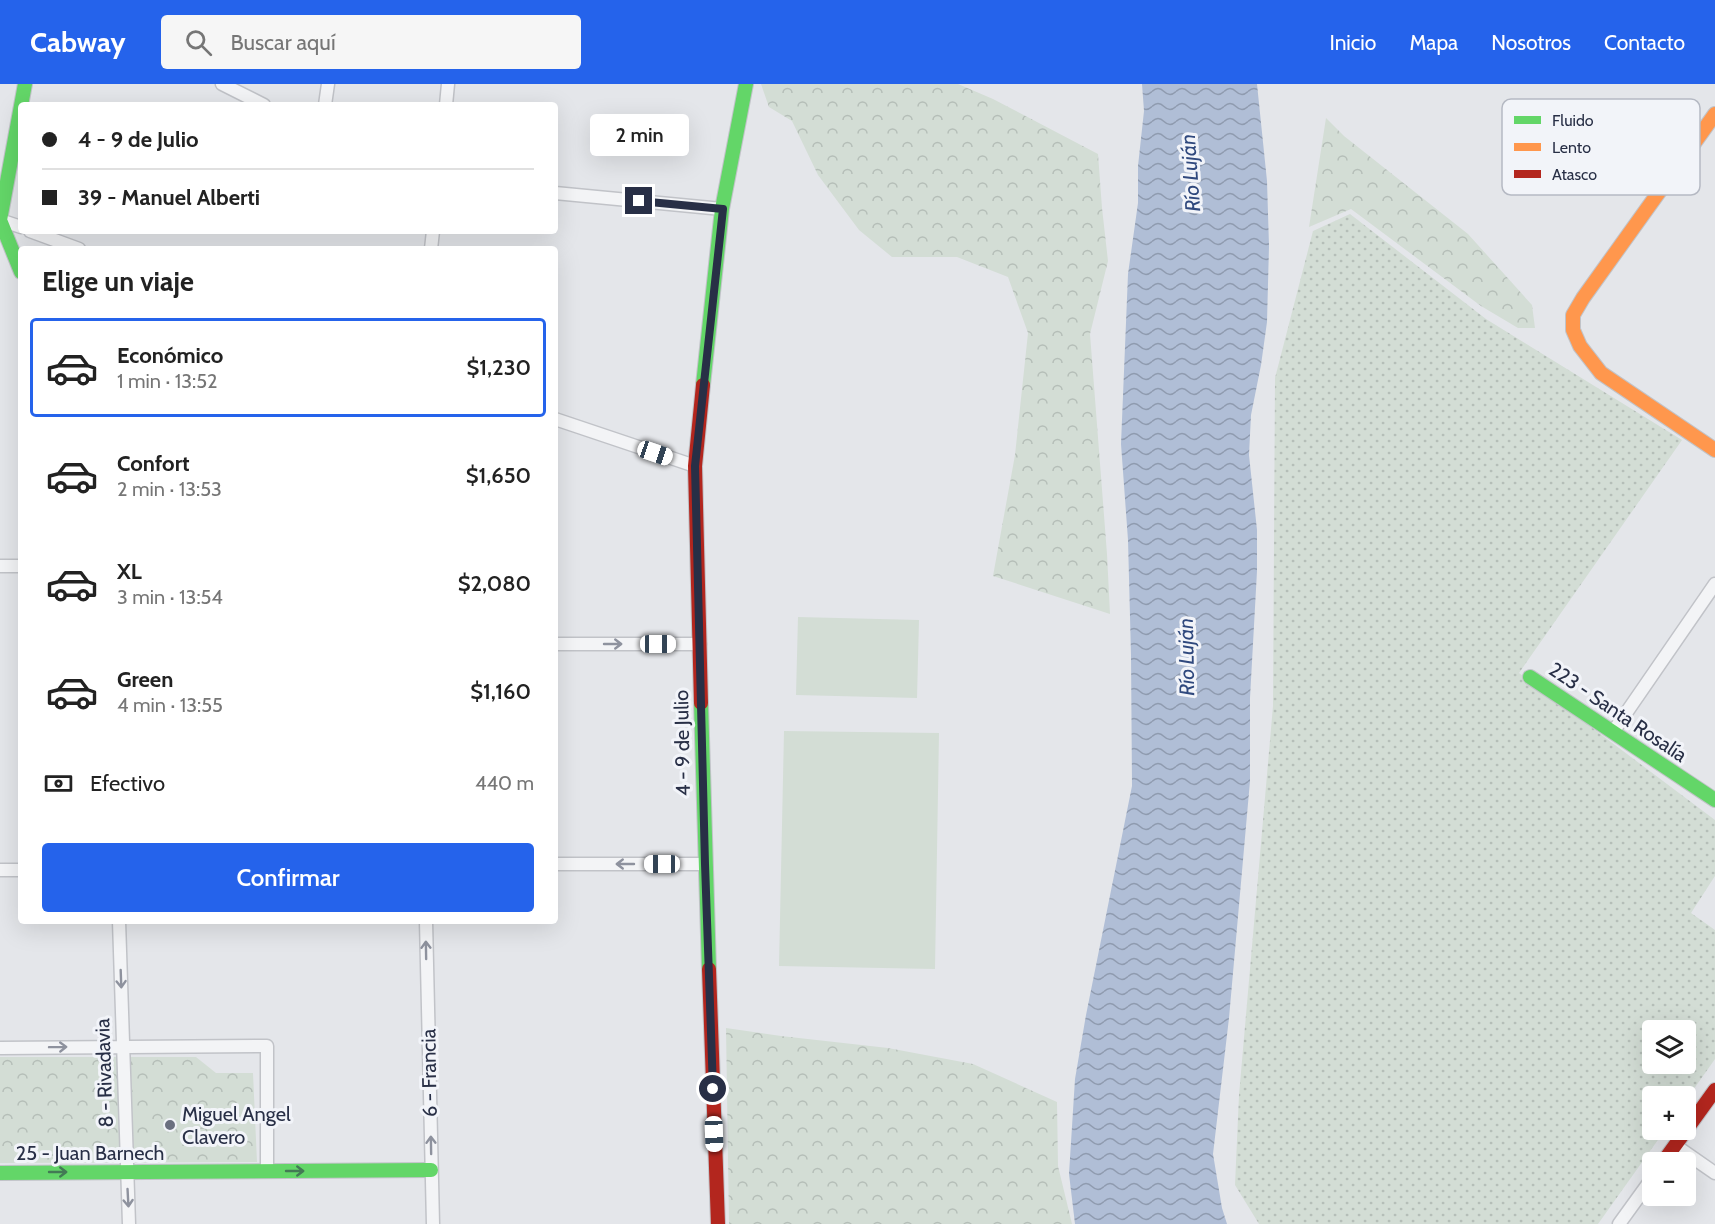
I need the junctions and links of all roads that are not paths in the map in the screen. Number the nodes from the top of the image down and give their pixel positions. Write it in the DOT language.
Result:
graph roads {
  1 [pos="25,84"];
  2 [pos="222,84"];
  3 [pos="328,84"];
  4 [pos="448,84"];
  5 [pos="746,84"];
  6 [pos="22,102"];
  7 [pos="258,102"];
  8 [pos="325,102"];
  9 [pos="446,102"];
  10 [pos="1715,114"];
  11 [pos="18,122"];
  12 [pos="1700,135"];
  13 [pos="558,193"];
  14 [pos="1657,195"];
  15 [pos="723,209"];
  16 [pos="0,220"];
  17 [pos="18,227"];
  18 [pos="38,234"];
  19 [pos="71,246"];
  20 [pos="18,265"];
  21 [pos="558,420"];
  22 [pos="1715,450"];
  23 [pos="695,466"];
  24 [pos="0,566"];
  25 [pos="18,566"];
  26 [pos="1715,584"];
  27 [pos="558,644"];
  28 [pos="700,644"];
  29 [pos="1530,677"];
  30 [pos="1613,732"];
  31 [pos="1715,800"];
  32 [pos="558,864"];
  33 [pos="705,864"];
  34 [pos="0,870"];
  35 [pos="18,870"];
  36 [pos="119,924"];
  37 [pos="426,924"];
  38 [pos="123,1047"];
  39 [pos="0,1048"];
  40 [pos="1715,1090"];
  41 [pos="1676,1146"];
  42 [pos="1671,1152"];
  43 [pos="432,1170"];
  44 [pos="267,1171"];
  45 [pos="127,1172"];
  46 [pos="0,1173"];
  47 [pos="1715,1173"];
  48 [pos="1642,1192"];
  49 [pos="129,1224"];
  50 [pos="433,1224"];
  51 [pos="718,1224"];
  52 [pos="1619,1224"];
  1 -- 6 [label="street"];
  2 -- 7 [label="street"];
  3 -- 8 [label="street"];
  4 -- 9 [label="street"];
  5 -- 15 [label="street, 4 - 9 de Julio"];
  10 -- 12 [label="street"];
  11 -- 16 [label="street"];
  13 -- 15 [label="street"];
  14 -- 22 [label="street"];
  15 -- 23 [label="street, 4 - 9 de Julio"];
  16 -- 17 [label="street"];
  16 -- 20 [label="street"];
  18 -- 19 [label="street"];
  21 -- 23 [label="street"];
  23 -- 28 [label="street, 4 - 9 de Julio"];
  24 -- 25 [label="street"];
  26 -- 30 [label="street"];
  27 -- 28 [label="street, one-way"];
  28 -- 33 [label="street, 4 - 9 de Julio"];
  29 -- 30 [label="street, 223 - Santa Rosalía"];
  30 -- 31 [label="street, 223 - Santa Rosalía"];
  33 -- 32 [label="street, one-way"];
  33 -- 51 [label="street, 4 - 9 de Julio"];
  34 -- 35 [label="street"];
  36 -- 38 [label="street, 8 - Rivadavia, one-way"];
  43 -- 37 [label="street, 6 - Francia, one-way"];
  39 -- 38 [label="street, one-way"];
  38 -- 44 [label="street"];
  38 -- 45 [label="street, 8 - Rivadavia"];
  40 -- 41 [label="street"];
  41 -- 42 [label="street"];
  41 -- 47 [label="street"];
  44 -- 43 [label="street, 25 - Juan Barnech, one-way"];
  43 -- 50 [label="street, 6 - Francia"];
  44 -- 45 [label="street, 25 - Juan Barnech"];
  46 -- 45 [label="street, 25 - Juan Barnech, one-way"];
  45 -- 49 [label="street, 8 - Rivadavia, one-way"];
  48 -- 52 [label="street"];
}
